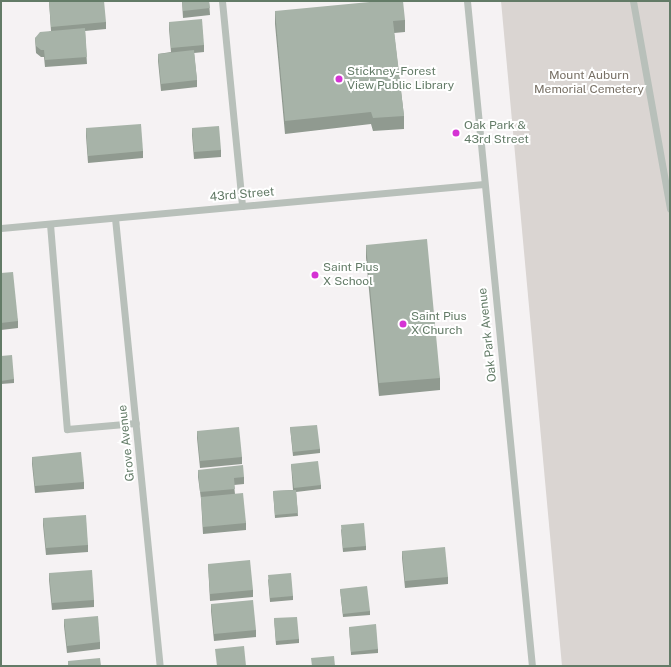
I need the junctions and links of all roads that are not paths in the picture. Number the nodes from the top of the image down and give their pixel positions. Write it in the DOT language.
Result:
graph roads {
  1 [pos="222,1"];
  2 [pos="467,1"];
  3 [pos="633,1"];
  4 [pos="484,184"];
  5 [pos="242,206"];
  6 [pos="670,209"];
  7 [pos="115,218"];
  8 [pos="50,224"];
  9 [pos="1,228"];
  10 [pos="136,423"];
  11 [pos="160,666"];
  12 [pos="532,666"];
  1 -- 5 [label="street"];
  2 -- 4 [label="street, Oak Park Avenue"];
  3 -- 6 [label="street"];
  4 -- 5 [label="street, 43rd Street"];
  4 -- 12 [label="street, Oak Park Avenue"];
  5 -- 7 [label="street, 43rd Street"];
  7 -- 8 [label="street, 43rd Street"];
  7 -- 10 [label="street, Grove Avenue"];
  8 -- 9 [label="street, 43rd Street"];
  8 -- 10 [label="street"];
  10 -- 11 [label="street, Grove Avenue"];
}
